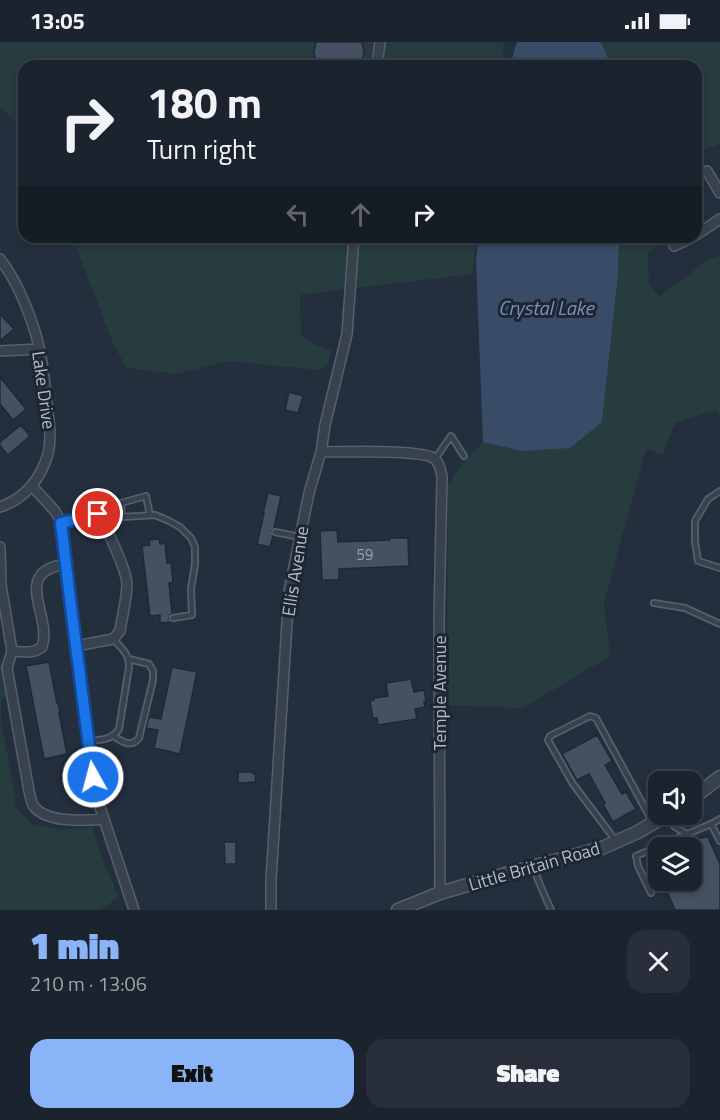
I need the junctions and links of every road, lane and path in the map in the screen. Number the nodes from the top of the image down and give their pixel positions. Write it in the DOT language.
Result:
graph roads {
  1 [pos="380,42"];
  2 [pos="378,60"];
  3 [pos="707,171"];
  4 [pos="720,193"];
  5 [pos="720,219"];
  6 [pos="702,231"];
  7 [pos="354,243"];
  8 [pos="680,243"];
  9 [pos="674,246"];
  10 [pos="0,259"];
  11 [pos="39,349"];
  12 [pos="0,351"];
  13 [pos="321,452"];
  14 [pos="464,456"];
  15 [pos="435,459"];
  16 [pos="32,486"];
  17 [pos="720,491"];
  18 [pos="0,507"];
  19 [pos="98,514"];
  20 [pos="150,515"];
  21 [pos="122,517"];
  22 [pos="61,523"];
  23 [pos="275,532"];
  24 [pos="300,537"];
  25 [pos="0,547"];
  26 [pos="66,564"];
  27 [pos="720,568"];
  28 [pos="654,603"];
  29 [pos="173,618"];
  30 [pos="720,624"];
  31 [pos="113,639"];
  32 [pos="76,646"];
  33 [pos="12,651"];
  34 [pos="129,659"];
  35 [pos="114,736"];
  36 [pos="88,741"];
  37 [pos="719,781"];
  38 [pos="702,792"];
  39 [pos="648,814"];
  40 [pos="103,819"];
  41 [pos="720,819"];
  42 [pos="711,824"];
  43 [pos="650,825"];
  44 [pos="674,825"];
  45 [pos="687,834"];
  46 [pos="720,841"];
  47 [pos="616,842"];
  48 [pos="534,866"];
  49 [pos="440,893"];
  50 [pos="651,893"];
  51 [pos="134,910"];
  52 [pos="271,910"];
  53 [pos="398,910"];
  54 [pos="551,910"];
  1 -- 2 [label="street"];
  3 -- 4 [label="street"];
  5 -- 6 [label="street"];
  7 -- 13 [label="street, Ellis Avenue"];
  8 -- 9 [label="street"];
  10 -- 11 [label="street, Lake Drive"];
  11 -- 12 [label="street"];
  11 -- 16 [label="street, Lake Drive"];
  13 -- 15 [label="street"];
  13 -- 24 [label="street, Ellis Avenue"];
  14 -- 15 [label="lane"];
  15 -- 49 [label="street, Temple Avenue"];
  16 -- 18 [label="street, Lake Drive"];
  16 -- 22 [label="street"];
  17 -- 27 [label="lane"];
  19 -- 21 [label="lane"];
  19 -- 22 [label="street"];
  19 -- 31 [label="street"];
  20 -- 21 [label="lane"];
  20 -- 21 [label="lane"];
  20 -- 29 [label="lane"];
  22 -- 26 [label="street"];
  23 -- 24 [label="lane"];
  24 -- 52 [label="street, Ellis Avenue"];
  25 -- 33 [label="street"];
  26 -- 32 [label="street"];
  26 -- 33 [label="street"];
  28 -- 30 [label="lane"];
  31 -- 32 [label="street"];
  31 -- 34 [label="lane"];
  32 -- 36 [label="street"];
  33 -- 40 [label="street"];
  34 -- 35 [label="lane"];
  34 -- 35 [label="lane"];
  35 -- 36 [label="lane"];
  36 -- 40 [label="street"];
  37 -- 38 [label="street"];
  39 -- 47 [label="lane"];
  40 -- 51 [label="street"];
  41 -- 42 [label="lane"];
  42 -- 45 [label="lane"];
  42 -- 46 [label="lane"];
  43 -- 47 [label="street, Little Britain Road"];
  44 -- 45 [label="lane"];
  45 -- 50 [label="lane"];
  47 -- 48 [label="street, Little Britain Road"];
  48 -- 49 [label="street, Little Britain Road"];
  48 -- 54 [label="lane"];
  49 -- 53 [label="street, Little Britain Road"];
}
